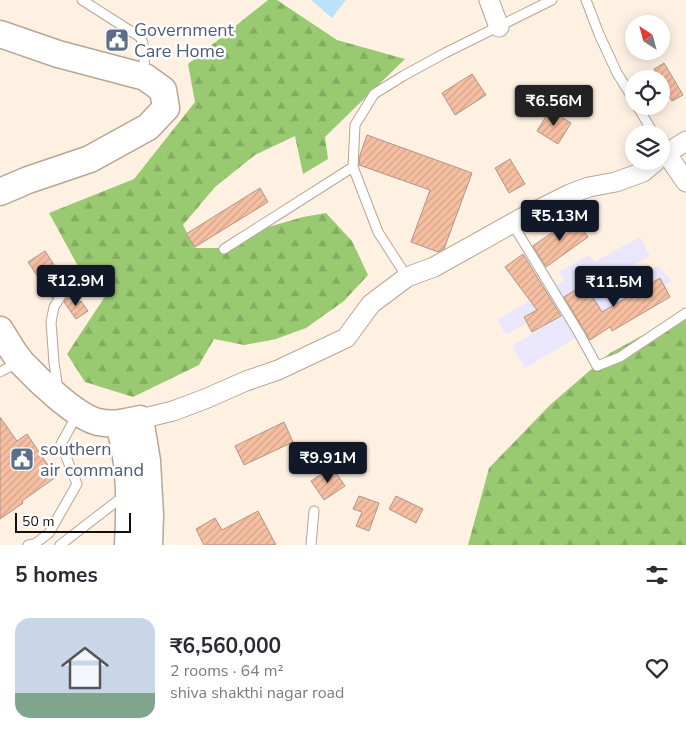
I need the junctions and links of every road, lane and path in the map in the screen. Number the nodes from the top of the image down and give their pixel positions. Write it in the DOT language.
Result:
graph roads {
  1 [pos="489,0"];
  2 [pos="552,0"];
  3 [pos="586,0"];
  4 [pos="86,1"];
  5 [pos="499,27"];
  6 [pos="0,34"];
  7 [pos="145,77"];
  8 [pos="625,86"];
  9 [pos="686,140"];
  10 [pos="670,149"];
  11 [pos="670,164"];
  12 [pos="353,167"];
  13 [pos="645,170"];
  14 [pos="686,182"];
  15 [pos="0,192"];
  16 [pos="512,223"];
  17 [pos="224,249"];
  18 [pos="407,277"];
  19 [pos="80,282"];
  20 [pos="686,313"];
  21 [pos="0,330"];
  22 [pos="10,367"];
  23 [pos="69,406"];
  24 [pos="129,422"];
  25 [pos="130,496"];
  26 [pos="314,511"];
  27 [pos="145,542"];
  28 [pos="28,545"];
  29 [pos="60,545"];
  30 [pos="311,545"];
  1 -- 5 [label="street"];
  2 -- 5 [label="lane"];
  3 -- 8 [label="lane"];
  4 -- 7 [label="lane"];
  5 -- 12 [label="lane"];
  6 -- 7 [label="street"];
  7 -- 15 [label="street"];
  9 -- 10 [label="street"];
  11 -- 14 [label="street"];
  12 -- 17 [label="lane"];
  12 -- 18 [label="lane"];
  13 -- 16 [label="street"];
  16 -- 18 [label="street"];
  16 -- 20 [label="lane"];
  18 -- 24 [label="street"];
  19 -- 23 [label="lane"];
  21 -- 22 [label="street"];
  22 -- 23 [label="street"];
  23 -- 24 [label="street"];
  23 -- 28 [label="lane"];
  24 -- 25 [label="street"];
  24 -- 27 [label="street"];
  25 -- 27 [label="street"];
  25 -- 29 [label="lane"];
  26 -- 30 [label="lane"];
}
